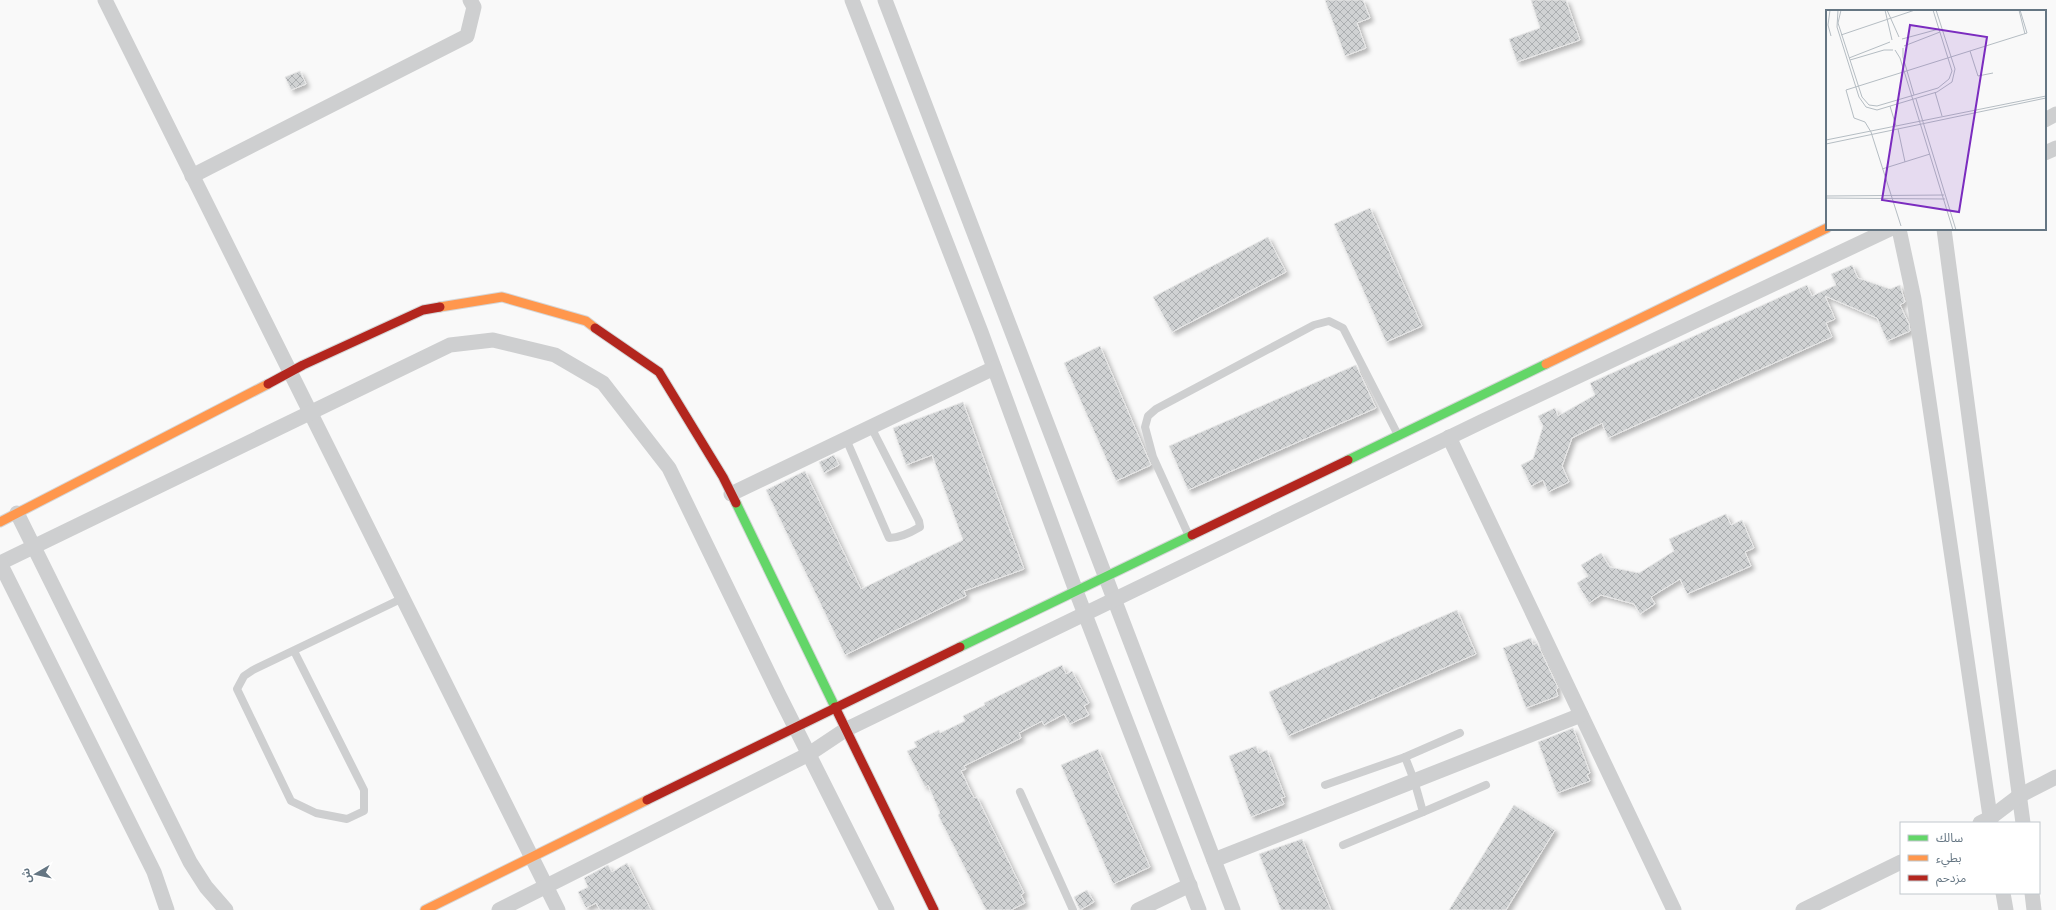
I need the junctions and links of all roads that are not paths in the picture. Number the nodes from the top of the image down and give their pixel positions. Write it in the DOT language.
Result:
graph roads {
  1 [pos="105,0"];
  2 [pos="470,0"];
  3 [pos="852,0"];
  4 [pos="885,0"];
  5 [pos="2056,114"];
  6 [pos="2046,119"];
  7 [pos="2056,148"];
  8 [pos="2046,153"];
  9 [pos="192,176"];
  10 [pos="1826,228"];
  11 [pos="1888,230"];
  12 [pos="1899,230"];
  13 [pos="1944,230"];
  14 [pos="994,368"];
  15 [pos="290,373"];
  16 [pos="311,414"];
  17 [pos="871,427"];
  18 [pos="1398,435"];
  19 [pos="1449,437"];
  20 [pos="846,439"];
  21 [pos="731,494"];
  22 [pos="17,513"];
  23 [pos="0,522"];
  24 [pos="1189,537"];
  25 [pos="33,547"];
  26 [pos="0,563"];
  27 [pos="1105,577"];
  28 [pos="1076,591"];
  29 [pos="403,598"];
  30 [pos="1114,600"];
  31 [pos="1085,614"];
  32 [pos="294,651"];
  33 [pos="834,708"];
  34 [pos="1581,714"];
  35 [pos="795,728"];
  36 [pos="845,730"];
  37 [pos="1460,733"];
  38 [pos="809,754"];
  39 [pos="1405,757"];
  40 [pos="2056,776"];
  41 [pos="1414,780"];
  42 [pos="1324,785"];
  43 [pos="1486,785"];
  44 [pos="1020,792"];
  45 [pos="2019,796"];
  46 [pos="1423,812"];
  47 [pos="1987,821"];
  48 [pos="2022,822"];
  49 [pos="1343,845"];
  50 [pos="531,857"];
  51 [pos="1214,860"];
  52 [pos="1900,862"];
  53 [pos="1190,885"];
  54 [pos="546,887"];
  55 [pos="2003,894"];
  56 [pos="2032,894"];
  57 [pos="167,910"];
  58 [pos="226,910"];
  59 [pos="425,910"];
  60 [pos="499,910"];
  61 [pos="558,910"];
  62 [pos="887,910"];
  63 [pos="934,910"];
  64 [pos="1073,910"];
  65 [pos="1138,910"];
  66 [pos="1199,910"];
  67 [pos="1233,910"];
  68 [pos="1674,910"];
  69 [pos="1803,910"];
  70 [pos="2006,910"];
  71 [pos="2034,910"];
  1 -- 9 [label="street"];
  2 -- 9 [label="street"];
  3 -- 14 [label="street"];
  4 -- 27 [label="street"];
  5 -- 6 [label="street"];
  7 -- 8 [label="street"];
  9 -- 15 [label="street"];
  10 -- 18 [label="street"];
  11 -- 19 [label="street"];
  12 -- 47 [label="street"];
  13 -- 45 [label="street"];
  14 -- 17 [label="street"];
  14 -- 28 [label="street"];
  15 -- 16 [label="street"];
  15 -- 21 [label="street"];
  15 -- 22 [label="street"];
  16 -- 25 [label="street"];
  16 -- 29 [label="street"];
  16 -- 35 [label="street"];
  17 -- 20 [label="street"];
  17 -- 20 [label="lane"];
  18 -- 24 [label="street"];
  18 -- 24 [label="lane"];
  19 -- 30 [label="street"];
  19 -- 34 [label="street"];
  20 -- 21 [label="street"];
  21 -- 33 [label="street"];
  22 -- 23 [label="street"];
  22 -- 25 [label="street"];
  24 -- 27 [label="street"];
  25 -- 26 [label="street"];
  25 -- 58 [label="street"];
  26 -- 57 [label="street"];
  27 -- 28 [label="street"];
  27 -- 30 [label="street"];
  28 -- 31 [label="street"];
  28 -- 33 [label="street"];
  29 -- 32 [label="lane"];
  29 -- 50 [label="street"];
  30 -- 31 [label="street"];
  30 -- 51 [label="street"];
  31 -- 36 [label="street"];
  31 -- 53 [label="street"];
  32 -- 32 [label="lane"];
  33 -- 35 [label="street"];
  33 -- 36 [label="street"];
  34 -- 41 [label="street"];
  34 -- 68 [label="street"];
  35 -- 38 [label="street"];
  35 -- 50 [label="street"];
  36 -- 38 [label="street"];
  36 -- 63 [label="street"];
  37 -- 39 [label="lane"];
  38 -- 54 [label="street"];
  38 -- 62 [label="street"];
  39 -- 41 [label="lane"];
  39 -- 42 [label="lane"];
  40 -- 45 [label="street"];
  41 -- 46 [label="lane"];
  41 -- 51 [label="street"];
  43 -- 46 [label="lane"];
  44 -- 64 [label="lane"];
  45 -- 47 [label="street"];
  45 -- 48 [label="street"];
  46 -- 49 [label="lane"];
  50 -- 54 [label="street"];
  50 -- 59 [label="street"];
  51 -- 67 [label="street"];
  52 -- 69 [label="street"];
  53 -- 65 [label="street"];
  53 -- 66 [label="street"];
  54 -- 60 [label="street"];
  54 -- 61 [label="street"];
  55 -- 70 [label="street"];
  56 -- 71 [label="street"];
}
